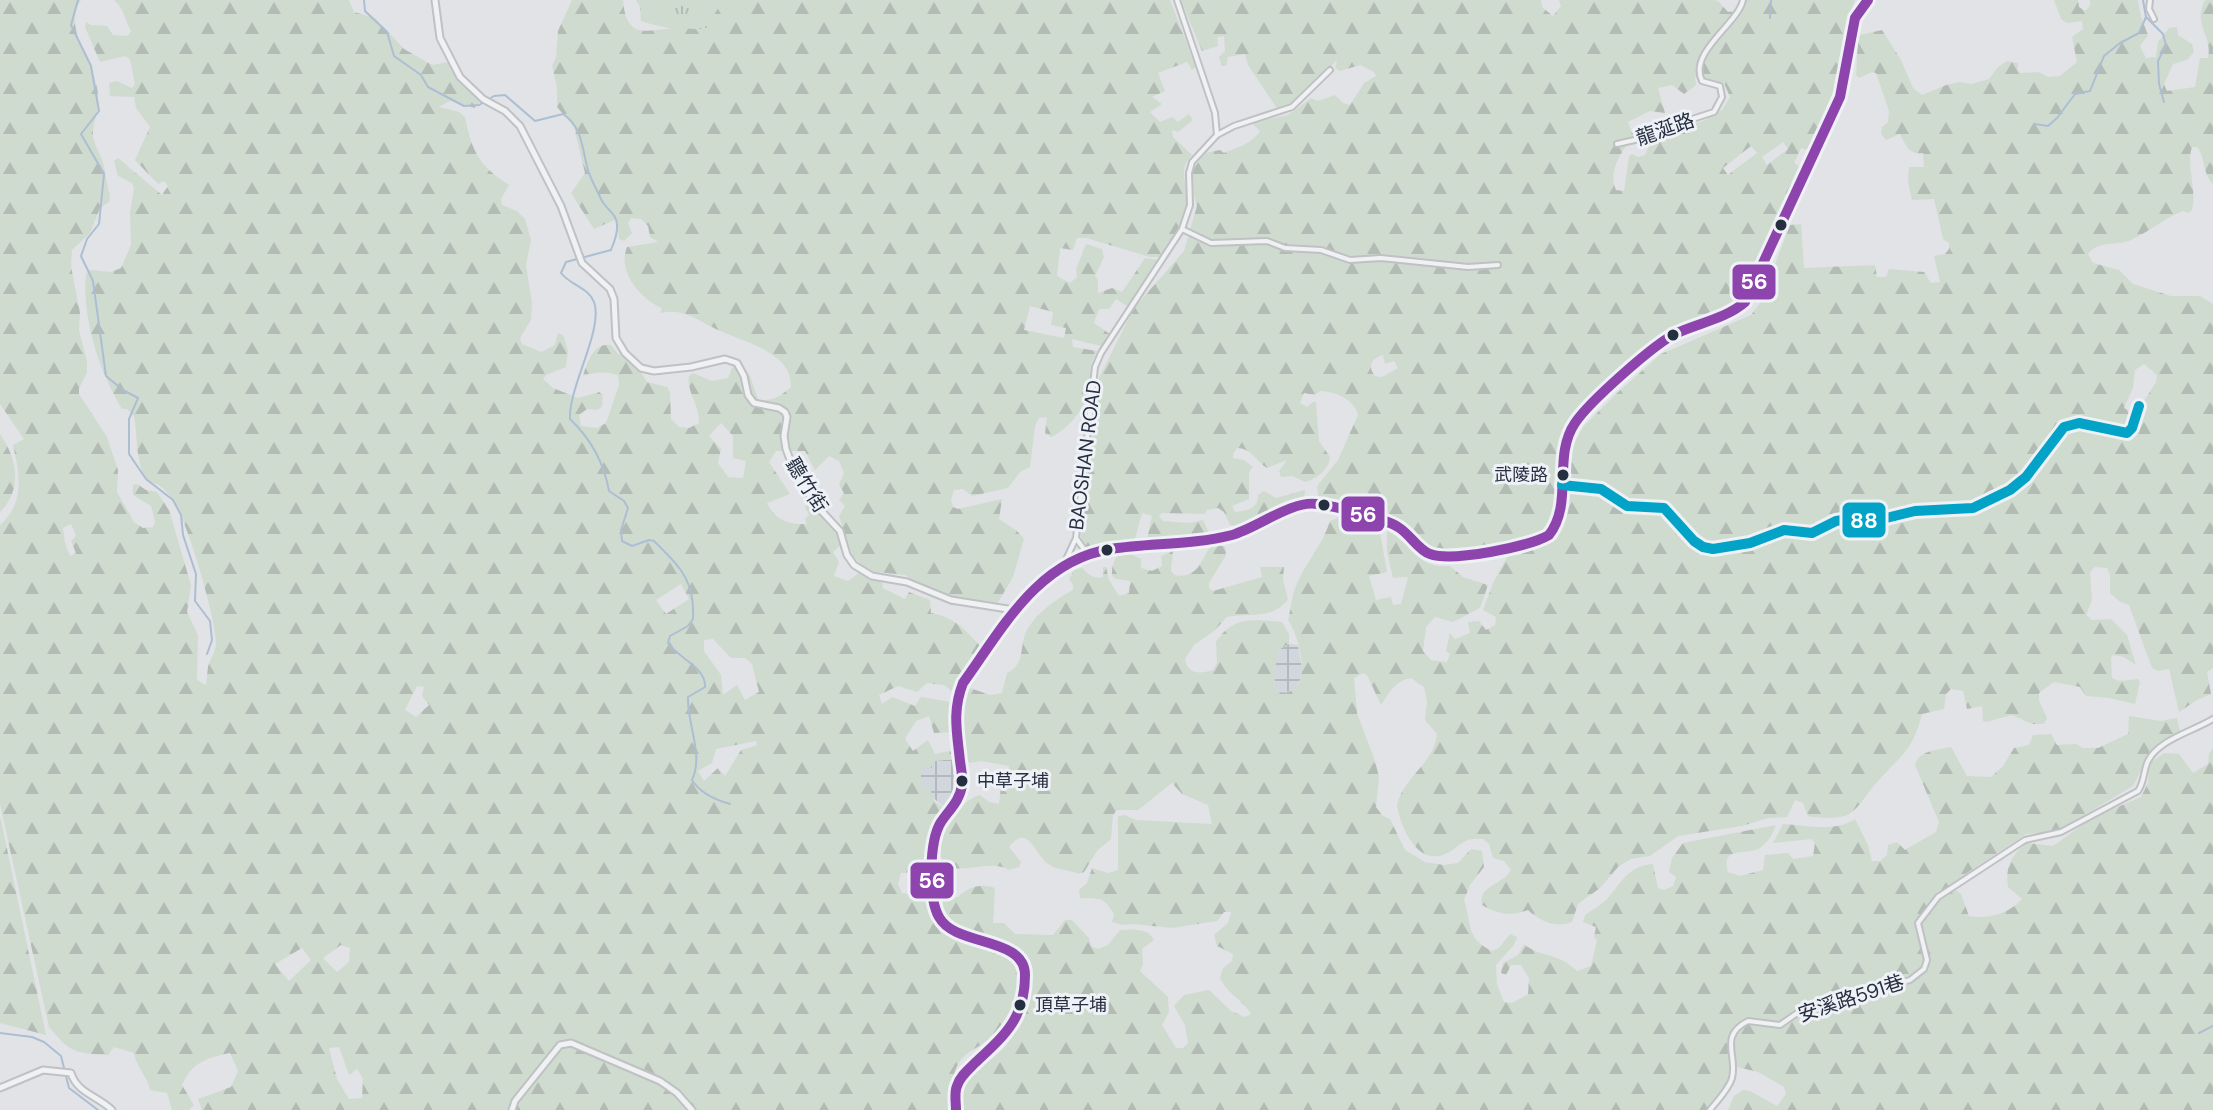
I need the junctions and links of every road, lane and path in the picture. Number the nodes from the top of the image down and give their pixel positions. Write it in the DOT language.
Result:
graph roads {
  1 [pos="435,0"];
  2 [pos="1177,0"];
  3 [pos="1743,0"];
  4 [pos="1868,0"];
  5 [pos="2150,0"];
  6 [pos="2154,19"];
  7 [pos="1330,70"];
  8 [pos="1217,135"];
  9 [pos="1617,144"];
  10 [pos="1182,229"];
  11 [pos="1498,265"];
  12 [pos="2139,406"];
  13 [pos="1562,485"];
  14 [pos="1076,538"];
  15 [pos="1088,555"];
  16 [pos="1062,568"];
  17 [pos="1014,610"];
  18 [pos="2213,719"];
  19 [pos="0,1088"];
  20 [pos="112,1110"];
  21 [pos="512,1110"];
  22 [pos="692,1110"];
  23 [pos="956,1110"];
  24 [pos="1710,1110"];
  1 -- 17 [label="street, 聽竹街"];
  2 -- 8 [label="street"];
  3 -- 9 [label="street, 龍涎路"];
  4 -- 13 [label="main road"];
  5 -- 6 [label="street"];
  7 -- 8 [label="street"];
  8 -- 10 [label="street, BAOSHAN ROAD"];
  10 -- 11 [label="street"];
  10 -- 14 [label="street, BAOSHAN ROAD"];
  12 -- 13 [label="street"];
  13 -- 15 [label="main road"];
  14 -- 15 [label="street"];
  14 -- 16 [label="street, BAOSHAN ROAD"];
  15 -- 16 [label="main road"];
  16 -- 17 [label="main road"];
  17 -- 23 [label="main road"];
  18 -- 24 [label="street, 安溪路591巷"];
  19 -- 20 [label="street"];
  21 -- 22 [label="street"];
}
